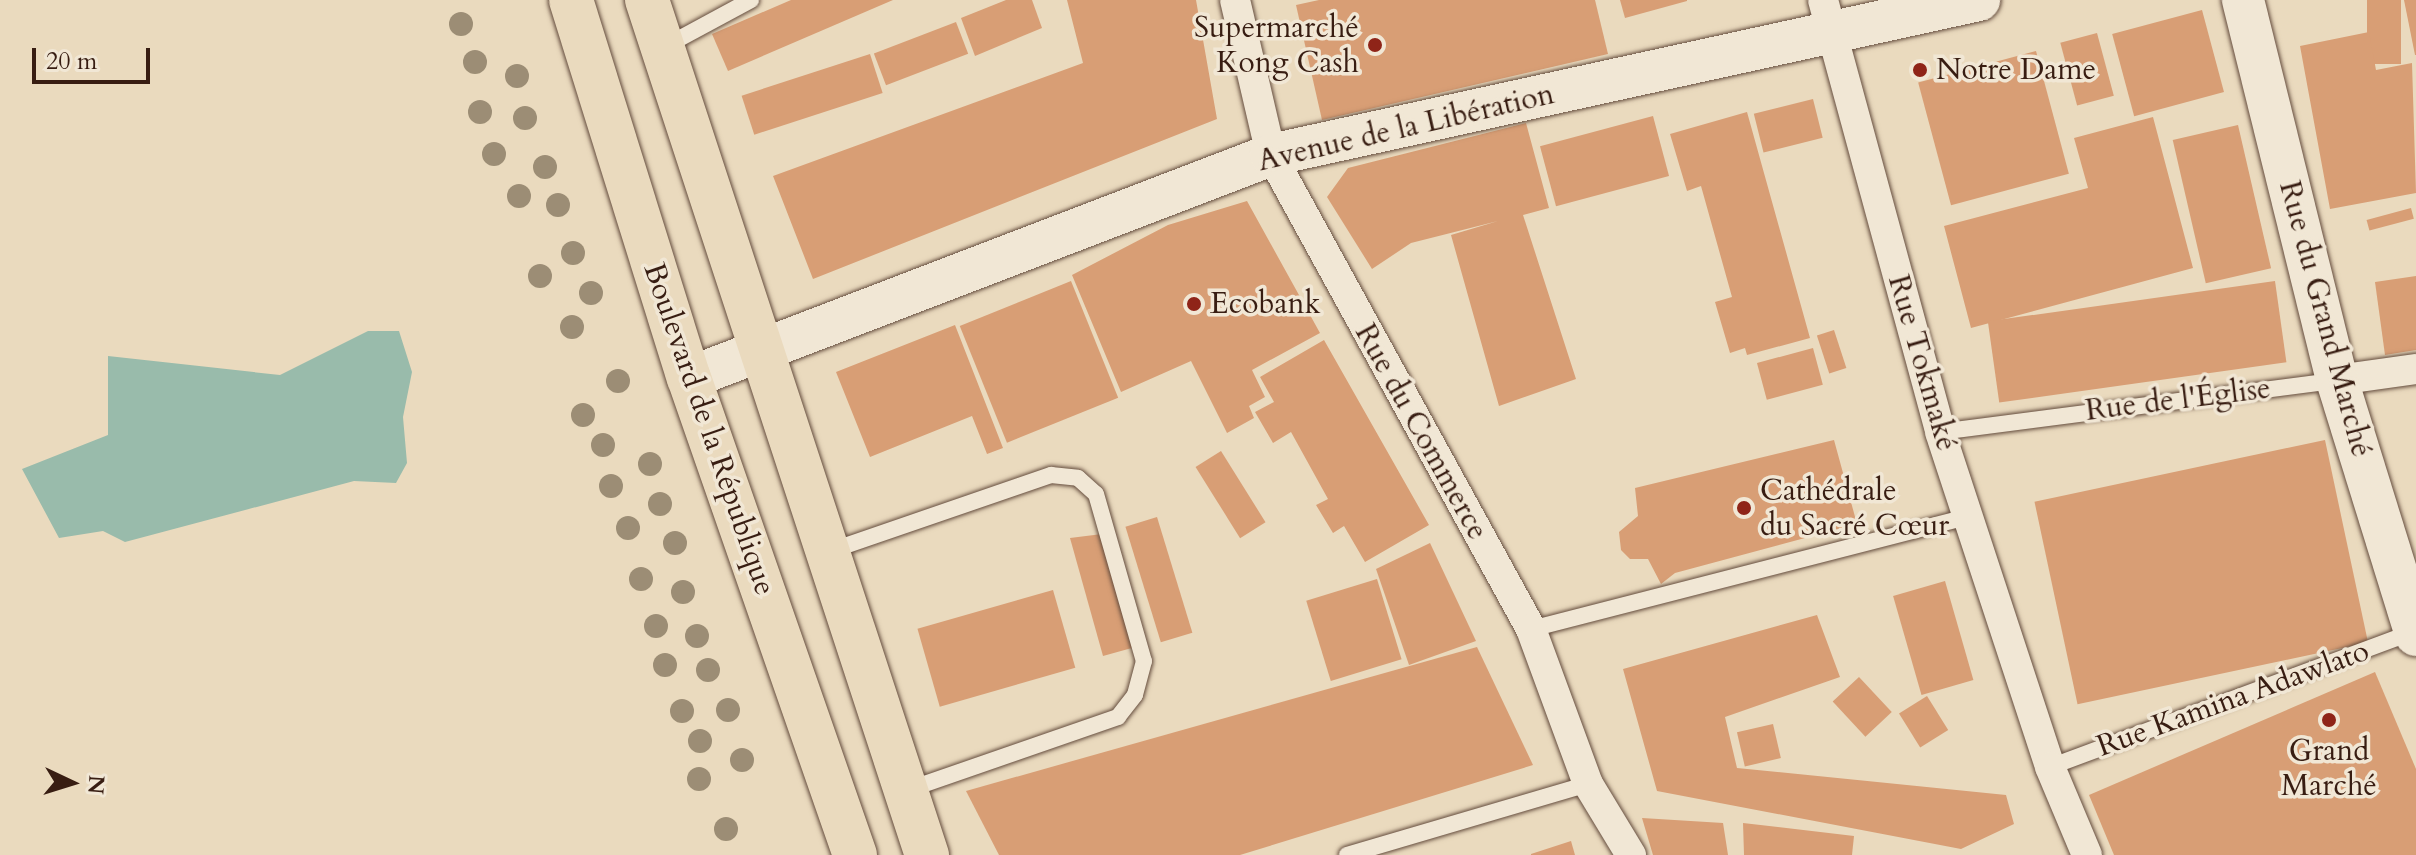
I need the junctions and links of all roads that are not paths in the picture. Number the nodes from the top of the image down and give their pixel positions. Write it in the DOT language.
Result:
graph roads {
  1 [pos="571,0"];
  2 [pos="647,0"];
  3 [pos="751,0"];
  4 [pos="1235,0"];
  5 [pos="1979,0"];
  6 [pos="2243,0"];
  7 [pos="1828,16"];
  8 [pos="663,47"];
  9 [pos="1271,155"];
  10 [pos="763,352"];
  11 [pos="2416,369"];
  12 [pos="689,378"];
  13 [pos="2337,380"];
  14 [pos="1940,432"];
  15 [pos="1967,517"];
  16 [pos="828,551"];
  17 [pos="1531,629"];
  18 [pos="2416,633"];
  19 [pos="2050,767"];
  20 [pos="1588,784"];
  21 [pos="906,791"];
  22 [pos="855,855"];
  23 [pos="927,855"];
  24 [pos="1347,855"];
  25 [pos="1631,855"];
  26 [pos="2087,855"];
  1 -- 12 [label="highway, Boulevard de la République"];
  2 -- 8 [label="highway"];
  3 -- 8 [label="lane"];
  4 -- 9 [label="street, Rue du Commerce"];
  5 -- 7 [label="main road, Avenue de la Libération"];
  6 -- 13 [label="main road, Rue du Grand Marché"];
  7 -- 9 [label="main road, Avenue de la Libération"];
  7 -- 14 [label="street, Rue Tokmaké"];
  8 -- 10 [label="highway"];
  9 -- 10 [label="main road, Avenue de la Libération"];
  9 -- 17 [label="street, Rue du Commerce"];
  10 -- 12 [label="main road, Avenue de la Libération"];
  10 -- 16 [label="highway"];
  11 -- 13 [label="street, Rue de l'Église"];
  12 -- 22 [label="highway, Boulevard de la République"];
  13 -- 14 [label="lane, Rue de l'Église"];
  13 -- 18 [label="main road, Rue du Grand Marché"];
  14 -- 15 [label="street, Rue Tokmaké"];
  15 -- 17 [label="lane"];
  15 -- 19 [label="street, Rue Tokmaké"];
  16 -- 21 [label="highway"];
  16 -- 21 [label="lane"];
  17 -- 20 [label="street, Rue du Commerce"];
  18 -- 19 [label="lane, Rue Kamina Adawlato"];
  19 -- 26 [label="street, Rue Tokmaké"];
  20 -- 24 [label="lane"];
  20 -- 25 [label="street, Rue du Commerce"];
  21 -- 23 [label="highway"];
}
